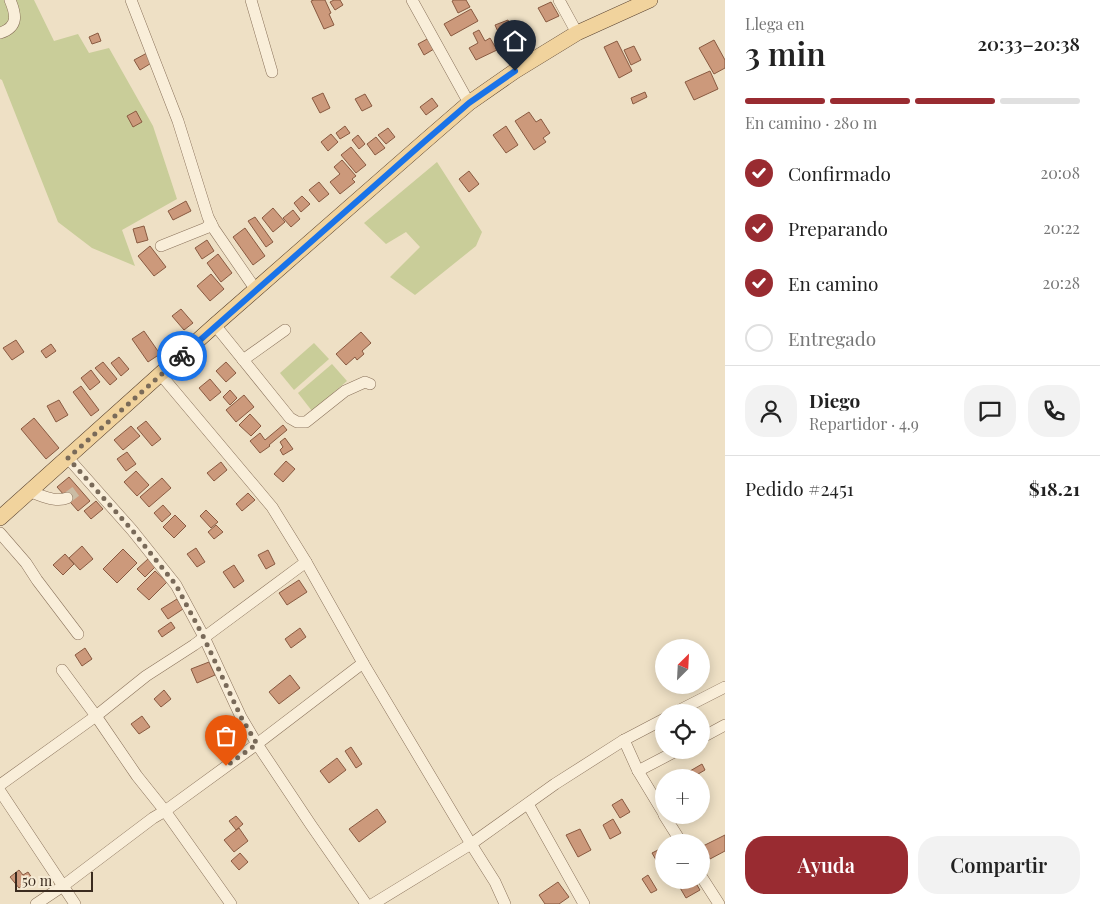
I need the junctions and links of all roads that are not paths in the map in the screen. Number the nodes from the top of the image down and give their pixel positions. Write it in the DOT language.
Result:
graph roads {
  1 [pos="10,0"];
  2 [pos="131,0"];
  3 [pos="251,0"];
  4 [pos="412,0"];
  5 [pos="559,0"];
  6 [pos="650,0"];
  7 [pos="0,33"];
  8 [pos="577,34"];
  9 [pos="272,72"];
  10 [pos="469,103"];
  11 [pos="211,223"];
  12 [pos="161,246"];
  13 [pos="256,290"];
  14 [pos="215,325"];
  15 [pos="286,330"];
  16 [pos="243,360"];
  17 [pos="161,375"];
  18 [pos="370,384"];
  19 [pos="68,458"];
  20 [pos="89,482"];
  21 [pos="80,489"];
  22 [pos="30,492"];
  23 [pos="67,498"];
  24 [pos="0,518"];
  25 [pos="0,533"];
  26 [pos="306,562"];
  27 [pos="78,634"];
  28 [pos="204,638"];
  29 [pos="363,663"];
  30 [pos="62,670"];
  31 [pos="725,687"];
  32 [pos="692,704"];
  33 [pos="96,716"];
  34 [pos="655,724"];
  35 [pos="725,725"];
  36 [pos="710,733"];
  37 [pos="624,740"];
  38 [pos="257,744"];
  39 [pos="661,759"];
  40 [pos="638,771"];
  41 [pos="0,785"];
  42 [pos="0,790"];
  43 [pos="655,800"];
  44 [pos="528,804"];
  45 [pos="165,811"];
  46 [pos="471,844"];
  47 [pos="63,886"];
  48 [pos="709,889"];
  49 [pos="36,904"];
  50 [pos="75,904"];
  51 [pos="231,904"];
  52 [pos="366,904"];
  53 [pos="373,904"];
  54 [pos="506,904"];
  55 [pos="584,904"];
  56 [pos="719,904"];
  1 -- 7 [label="street"];
  2 -- 11 [label="street"];
  3 -- 9 [label="street"];
  4 -- 10 [label="street"];
  5 -- 8 [label="street"];
  6 -- 8 [label="main road"];
  8 -- 10 [label="main road"];
  10 -- 13 [label="main road"];
  11 -- 12 [label="street"];
  11 -- 13 [label="street"];
  13 -- 14 [label="main road"];
  14 -- 16 [label="street"];
  14 -- 17 [label="main road"];
  15 -- 16 [label="street"];
  16 -- 18 [label="street"];
  17 -- 19 [label="main road"];
  17 -- 26 [label="street"];
  19 -- 20 [label="street"];
  19 -- 22 [label="main road"];
  20 -- 21 [label="street"];
  20 -- 28 [label="street"];
  22 -- 23 [label="street"];
  22 -- 24 [label="main road"];
  25 -- 27 [label="street"];
  26 -- 28 [label="street"];
  26 -- 29 [label="street"];
  28 -- 33 [label="street"];
  28 -- 38 [label="street"];
  29 -- 38 [label="street"];
  29 -- 46 [label="street"];
  30 -- 33 [label="street"];
  31 -- 32 [label="street"];
  33 -- 41 [label="street"];
  33 -- 45 [label="street"];
  34 -- 37 [label="street"];
  35 -- 36 [label="street"];
  37 -- 40 [label="street"];
  37 -- 44 [label="street"];
  38 -- 45 [label="street"];
  38 -- 52 [label="street"];
  39 -- 40 [label="street"];
  40 -- 43 [label="street"];
  42 -- 47 [label="street"];
  44 -- 46 [label="street"];
  44 -- 55 [label="street"];
  45 -- 47 [label="street"];
  45 -- 51 [label="street"];
  46 -- 53 [label="street"];
  46 -- 54 [label="street"];
  47 -- 49 [label="street"];
  47 -- 50 [label="street"];
  48 -- 56 [label="street"];
}
